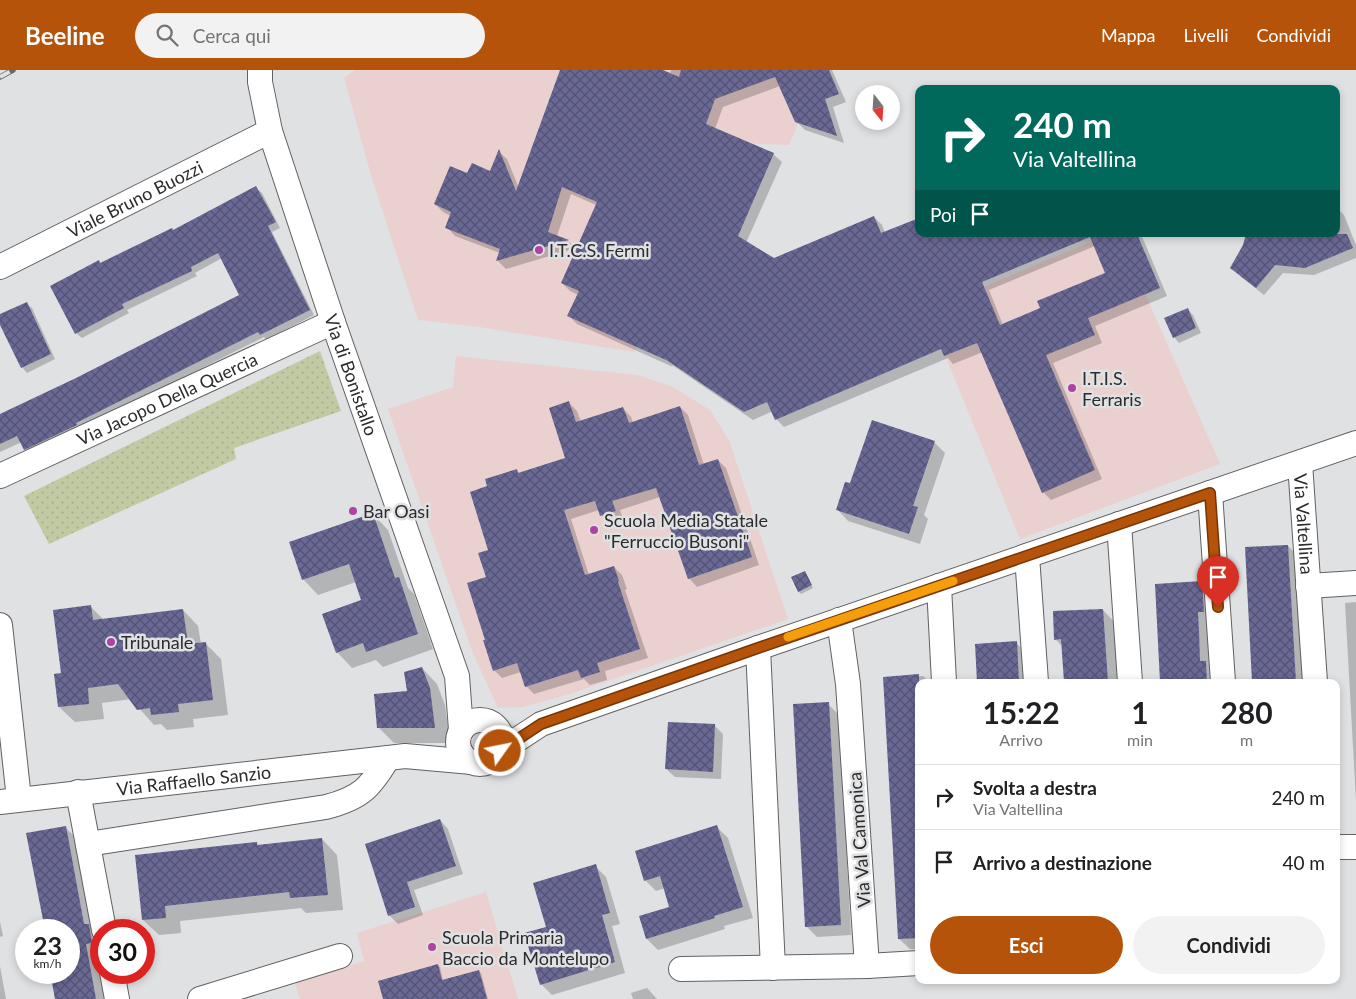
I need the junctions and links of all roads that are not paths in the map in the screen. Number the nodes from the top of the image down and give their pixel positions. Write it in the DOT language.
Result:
graph roads {
  1 [pos="260,70"];
  2 [pos="270,131"];
  3 [pos="0,267"];
  4 [pos="333,322"];
  5 [pos="1356,443"];
  6 [pos="1300,463"];
  7 [pos="0,476"];
  8 [pos="1210,493"];
  9 [pos="1119,524"];
  10 [pos="1027,556"];
  11 [pos="1356,582"];
  12 [pos="939,586"];
  13 [pos="1308,586"];
  14 [pos="838,620"];
  15 [pos="0,625"];
  16 [pos="758,648"];
  17 [pos="457,676"];
  18 [pos="944,679"];
  19 [pos="1036,679"];
  20 [pos="1130,679"];
  21 [pos="1223,679"];
  22 [pos="1316,679"];
  23 [pos="494,724"];
  24 [pos="541,724"];
  25 [pos="460,735"];
  26 [pos="500,751"];
  27 [pos="397,757"];
  28 [pos="472,762"];
  29 [pos="78,792"];
  30 [pos="10,801"];
  31 [pos="88,844"];
  32 [pos="1340,847"];
  33 [pos="1356,847"];
  34 [pos="102,919"];
  35 [pos="340,956"];
  36 [pos="915,963"];
  37 [pos="867,966"];
  38 [pos="773,968"];
  39 [pos="681,969"];
  40 [pos="114,984"];
  41 [pos="117,999"];
  42 [pos="200,999"];
  1 -- 2 [label="street, Via di Bonistallo"];
  2 -- 3 [label="street, Viale Bruno Buozzi"];
  2 -- 4 [label="street, Via di Bonistallo"];
  4 -- 7 [label="street, Via Jacopo Della Quercia"];
  4 -- 17 [label="street, Via di Bonistallo"];
  5 -- 6 [label="street, Via Raffaello Sanzio"];
  6 -- 8 [label="street, Via Raffaello Sanzio"];
  6 -- 13 [label="street, Via Valtellina"];
  8 -- 9 [label="street, Via Raffaello Sanzio"];
  8 -- 21 [label="street"];
  9 -- 10 [label="street, Via Raffaello Sanzio"];
  9 -- 20 [label="street"];
  10 -- 12 [label="street, Via Raffaello Sanzio"];
  10 -- 19 [label="street"];
  11 -- 13 [label="street, Via Valtellina"];
  12 -- 14 [label="street, Via Raffaello Sanzio"];
  12 -- 18 [label="street"];
  13 -- 22 [label="street, Via Valtellina"];
  14 -- 16 [label="street, Via Raffaello Sanzio"];
  14 -- 37 [label="street, Via Val Camonica"];
  15 -- 30 [label="street"];
  16 -- 24 [label="street, Via Raffaello Sanzio"];
  16 -- 38 [label="street"];
  17 -- 23 [label="street, Via di Bonistallo"];
  17 -- 25 [label="street, Via di Bonistallo"];
  23 -- 24 [label="street, Via Raffaello Sanzio"];
  23 -- 25 [label="street, Via Raffaello Sanzio"];
  23 -- 26 [label="street"];
  24 -- 26 [label="street, Via Raffaello Sanzio"];
  25 -- 27 [label="street, Via Raffaello Sanzio"];
  25 -- 28 [label="street"];
  26 -- 28 [label="street, Via Raffaello Sanzio"];
  27 -- 28 [label="street, Via Raffaello Sanzio"];
  27 -- 29 [label="street, Via Raffaello Sanzio"];
  27 -- 31 [label="street"];
  29 -- 30 [label="street, Via Raffaello Sanzio"];
  29 -- 31 [label="street"];
  31 -- 34 [label="street"];
  32 -- 33 [label="street"];
  35 -- 42 [label="street"];
  36 -- 37 [label="street"];
  37 -- 38 [label="street"];
  38 -- 39 [label="street"];
  40 -- 41 [label="street"];
}
